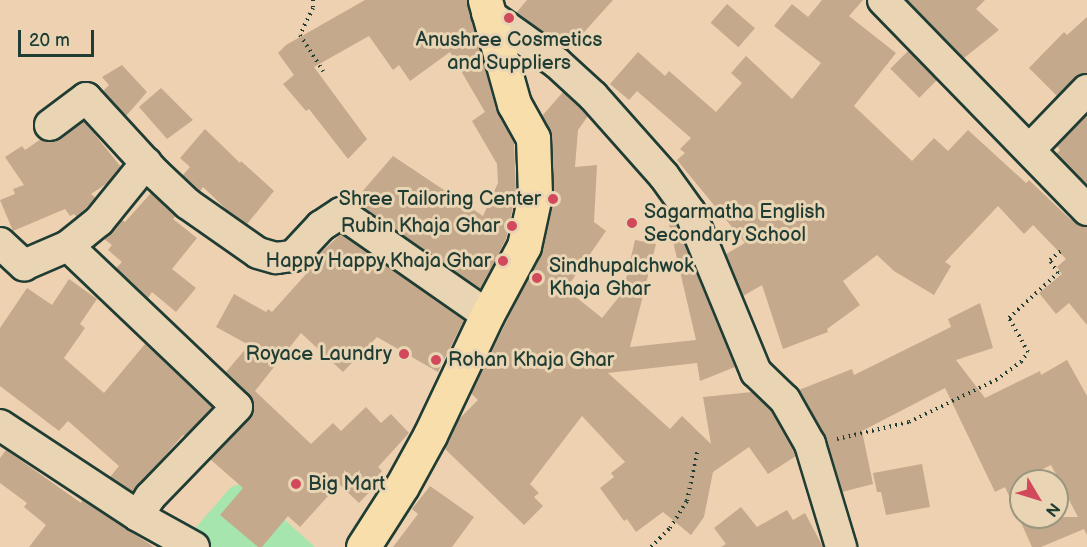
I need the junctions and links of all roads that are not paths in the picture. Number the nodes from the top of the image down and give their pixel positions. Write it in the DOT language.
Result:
graph roads {
  1 [pos="883,0"];
  2 [pos="486,6"];
  3 [pos="1087,90"];
  4 [pos="50,124"];
  5 [pos="1030,149"];
  6 [pos="146,164"];
  7 [pos="1087,210"];
  8 [pos="0,243"];
  9 [pos="68,246"];
  10 [pos="487,315"];
  11 [pos="0,426"];
  12 [pos="138,516"];
  13 [pos="194,547"];
  14 [pos="363,547"];
  15 [pos="842,547"];
  1 -- 5 [label="street"];
  2 -- 10 [label="main road"];
  2 -- 15 [label="street"];
  3 -- 5 [label="street"];
  4 -- 6 [label="street"];
  5 -- 7 [label="street"];
  6 -- 9 [label="street"];
  6 -- 10 [label="street"];
  8 -- 9 [label="street"];
  9 -- 12 [label="street"];
  10 -- 14 [label="main road"];
  11 -- 12 [label="street"];
  12 -- 13 [label="street"];
}
